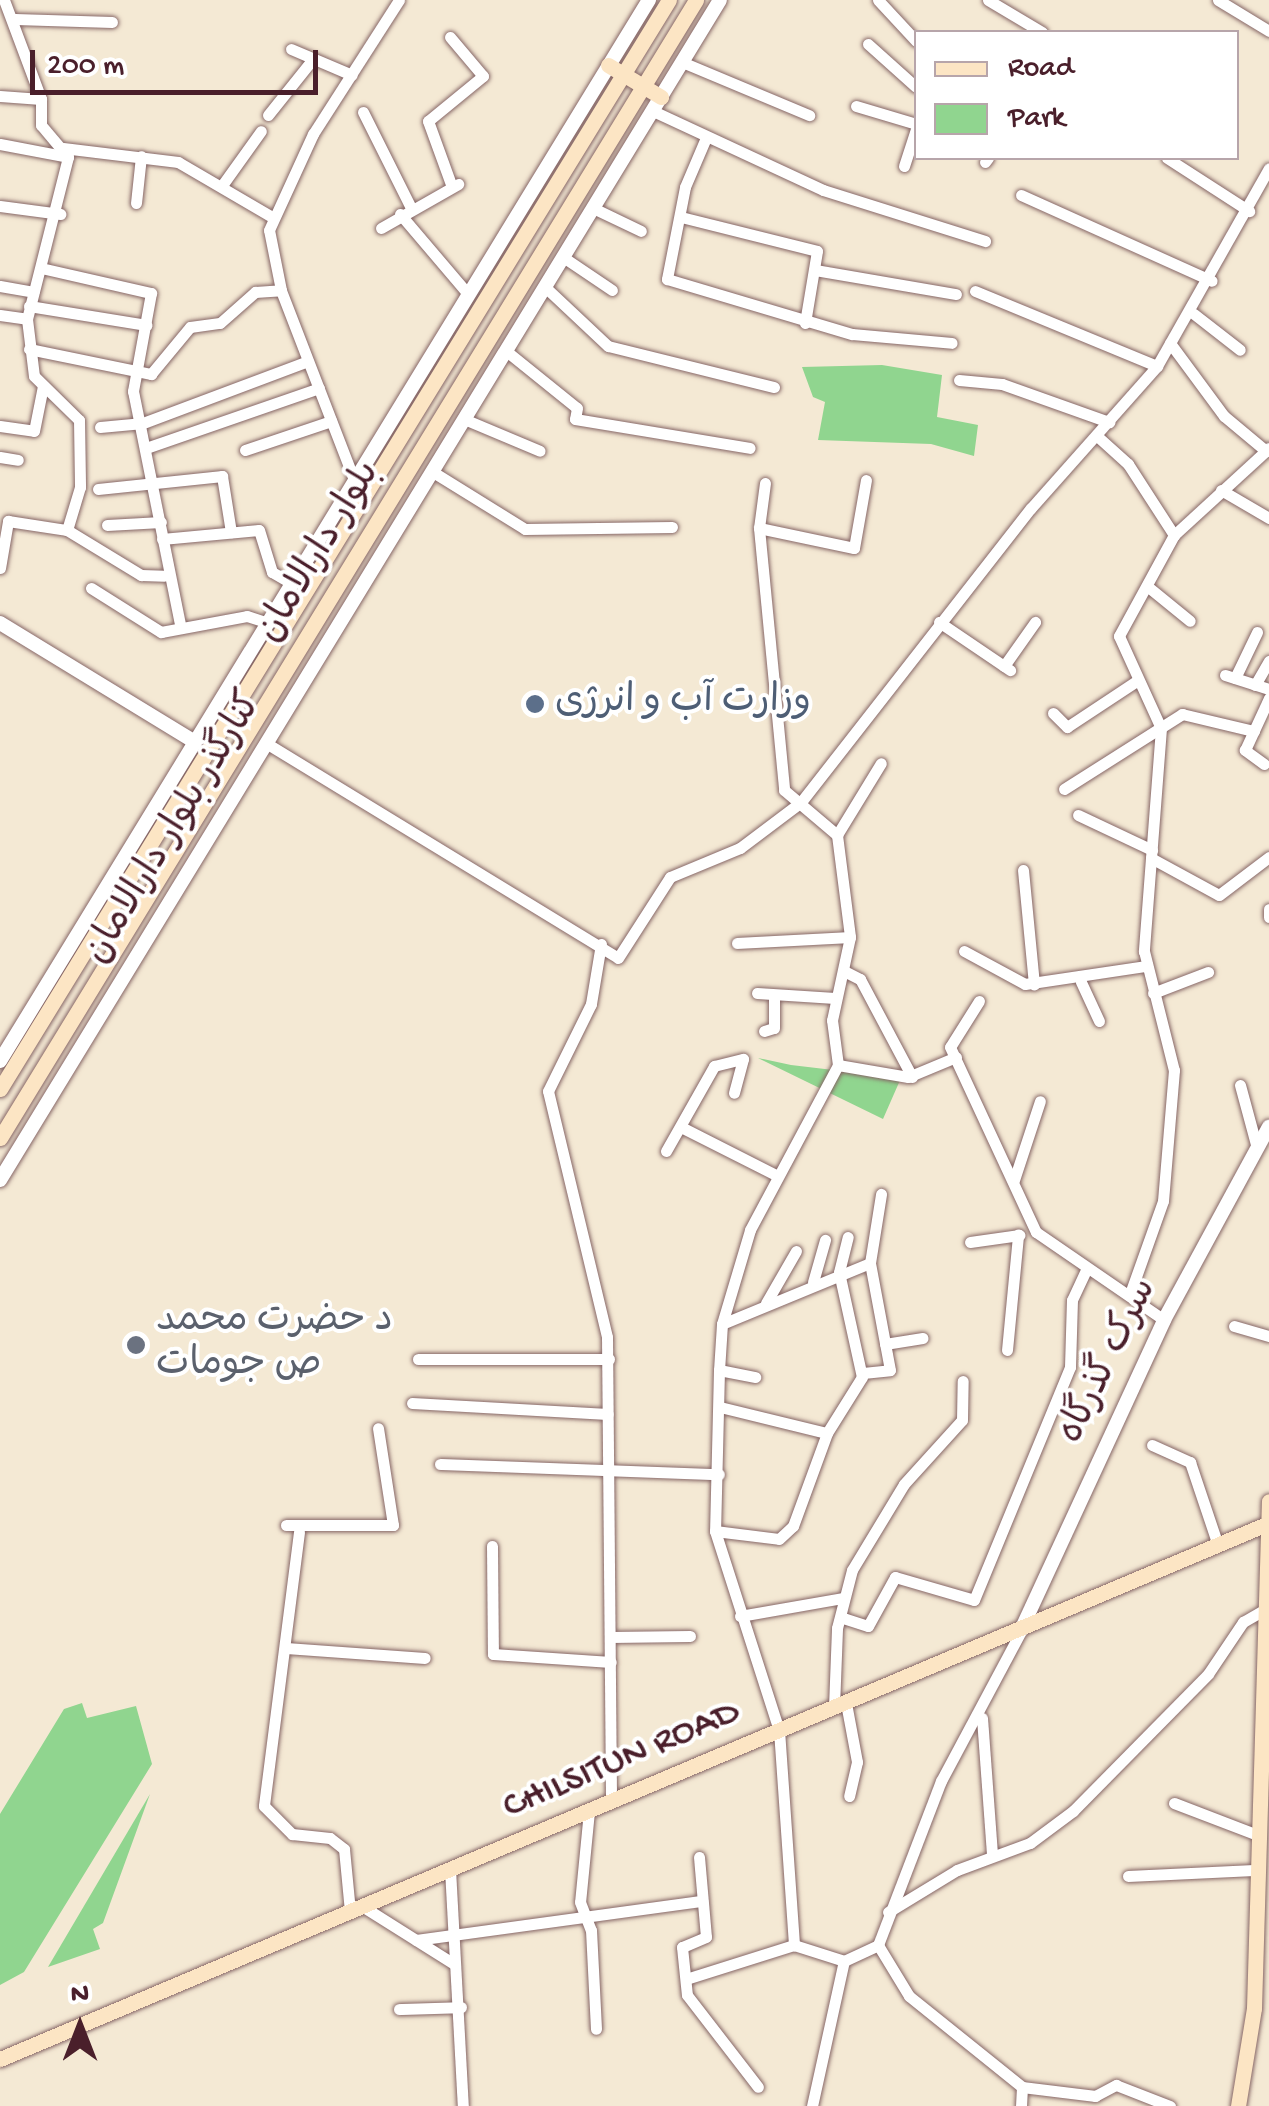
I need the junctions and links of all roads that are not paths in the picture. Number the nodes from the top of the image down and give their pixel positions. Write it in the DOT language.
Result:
graph roads {
  1 [pos="4,0"];
  2 [pos="399,0"];
  3 [pos="649,0"];
  4 [pos="669,0"];
  5 [pos="696,0"];
  6 [pos="720,0"];
  7 [pos="878,0"];
  8 [pos="988,0"];
  9 [pos="1218,0"];
  10 [pos="15,19"];
  11 [pos="112,22"];
  12 [pos="1039,30"];
  13 [pos="1269,31"];
  14 [pos="450,37"];
  15 [pos="914,39"];
  16 [pos="868,44"];
  17 [pos="291,49"];
  18 [pos="312,60"];
  19 [pos="682,62"];
  20 [pos="616,70"];
  21 [pos="352,75"];
  22 [pos="914,85"];
  23 [pos="644,86"];
  24 [pos="0,96"];
  25 [pos="41,99"];
  26 [pos="657,104"];
  27 [pos="856,106"];
  28 [pos="363,112"];
  29 [pos="268,115"];
  30 [pos="809,115"];
  31 [pos="914,125"];
  32 [pos="261,131"];
  33 [pos="914,133"];
  34 [pos="705,140"];
  35 [pos="0,144"];
  36 [pos="66,153"];
  37 [pos="142,156"];
  38 [pos="1170,160"];
  39 [pos="904,166"];
  40 [pos="1269,168"];
  41 [pos="223,184"];
  42 [pos="1021,196"];
  43 [pos="136,203"];
  44 [pos="0,206"];
  45 [pos="592,208"];
  46 [pos="406,211"];
  47 [pos="1249,212"];
  48 [pos="60,214"];
  49 [pos="681,217"];
  50 [pos="274,218"];
  51 [pos="381,228"];
  52 [pos="640,231"];
  53 [pos="984,241"];
  54 [pos="562,257"];
  55 [pos="41,268"];
  56 [pos="815,270"];
  57 [pos="1212,281"];
  58 [pos="0,286"];
  59 [pos="544,286"];
  60 [pos="281,290"];
  61 [pos="612,290"];
  62 [pos="975,291"];
  63 [pos="33,292"];
  64 [pos="468,294"];
  65 [pos="956,294"];
  66 [pos="28,313"];
  67 [pos="1194,314"];
  68 [pos="0,315"];
  69 [pos="805,323"];
  70 [pos="146,325"];
  71 [pos="1170,343"];
  72 [pos="952,344"];
  73 [pos="28,349"];
  74 [pos="505,350"];
  75 [pos="1240,350"];
  76 [pos="308,361"];
  77 [pos="1157,366"];
  78 [pos="138,374"];
  79 [pos="960,380"];
  80 [pos="43,386"];
  81 [pos="774,386"];
  82 [pos="320,388"];
  83 [pos="464,419"];
  84 [pos="331,420"];
  85 [pos="1109,422"];
  86 [pos="142,423"];
  87 [pos="0,426"];
  88 [pos="100,427"];
  89 [pos="1097,436"];
  90 [pos="146,448"];
  91 [pos="750,448"];
  92 [pos="244,450"];
  93 [pos="540,450"];
  94 [pos="1268,450"];
  95 [pos="0,457"];
  96 [pos="18,460"];
  97 [pos="433,472"];
  98 [pos="352,478"];
  99 [pos="866,480"];
  100 [pos="765,483"];
  101 [pos="152,486"];
  102 [pos="98,489"];
  103 [pos="1221,490"];
  104 [pos="1269,518"];
  105 [pos="161,522"];
  106 [pos="107,525"];
  107 [pos="672,527"];
  108 [pos="759,528"];
  109 [pos="67,530"];
  110 [pos="231,532"];
  111 [pos="1174,536"];
  112 [pos="162,540"];
  113 [pos="0,568"];
  114 [pos="164,576"];
  115 [pos="289,582"];
  116 [pos="1147,586"];
  117 [pos="91,588"];
  118 [pos="1190,621"];
  119 [pos="265,622"];
  120 [pos="939,622"];
  121 [pos="1034,622"];
  122 [pos="0,623"];
  123 [pos="180,624"];
  124 [pos="1257,632"];
  125 [pos="1269,661"];
  126 [pos="1138,680"];
  127 [pos="1255,684"];
  128 [pos="1269,689"];
  129 [pos="1269,698"];
  130 [pos="1053,713"];
  131 [pos="1161,728"];
  132 [pos="1254,731"];
  133 [pos="193,740"];
  134 [pos="266,742"];
  135 [pos="881,763"];
  136 [pos="1264,764"];
  137 [pos="1064,789"];
  138 [pos="801,802"];
  139 [pos="1078,815"];
  140 [pos="837,835"];
  141 [pos="1151,854"];
  142 [pos="1269,858"];
  143 [pos="1023,870"];
  144 [pos="1269,908"];
  145 [pos="1269,917"];
  146 [pos="850,937"];
  147 [pos="737,943"];
  148 [pos="600,944"];
  149 [pos="964,951"];
  150 [pos="1146,966"];
  151 [pos="846,972"];
  152 [pos="1208,972"];
  153 [pos="1082,982"];
  154 [pos="1034,984"];
  155 [pos="757,993"];
  156 [pos="1153,993"];
  157 [pos="774,994"];
  158 [pos="835,998"];
  159 [pos="980,1001"];
  160 [pos="1100,1021"];
  161 [pos="764,1031"];
  162 [pos="956,1056"];
  163 [pos="0,1061"];
  164 [pos="838,1066"];
  165 [pos="912,1076"];
  166 [pos="1240,1085"];
  167 [pos="0,1088"];
  168 [pos="734,1094"];
  169 [pos="1040,1101"];
  170 [pos="681,1127"];
  171 [pos="1269,1127"];
  172 [pos="0,1138"];
  173 [pos="1257,1148"];
  174 [pos="666,1150"];
  175 [pos="776,1175"];
  176 [pos="0,1180"];
  177 [pos="1014,1180"];
  178 [pos="881,1194"];
  179 [pos="1036,1232"];
  180 [pos="1018,1235"];
  181 [pos="848,1236"];
  182 [pos="825,1240"];
  183 [pos="970,1242"];
  184 [pos="796,1251"];
  185 [pos="870,1263"];
  186 [pos="1086,1270"];
  187 [pos="840,1272"];
  188 [pos="814,1282"];
  189 [pos="1131,1291"];
  190 [pos="766,1302"];
  191 [pos="1164,1320"];
  192 [pos="722,1324"];
  193 [pos="1234,1326"];
  194 [pos="1269,1336"];
  195 [pos="923,1338"];
  196 [pos="885,1344"];
  197 [pos="1007,1350"];
  198 [pos="608,1359"];
  199 [pos="418,1360"];
  200 [pos="719,1370"];
  201 [pos="863,1373"];
  202 [pos="755,1377"];
  203 [pos="963,1381"];
  204 [pos="412,1403"];
  205 [pos="720,1408"];
  206 [pos="608,1414"];
  207 [pos="378,1428"];
  208 [pos="827,1433"];
  209 [pos="1152,1445"];
  210 [pos="440,1464"];
  211 [pos="610,1470"];
  212 [pos="718,1474"];
  213 [pos="1269,1501"];
  214 [pos="1268,1524"];
  215 [pos="286,1525"];
  216 [pos="715,1531"];
  217 [pos="299,1532"];
  218 [pos="1218,1545"];
  219 [pos="492,1546"];
  220 [pos="843,1598"];
  221 [pos="1267,1607"];
  222 [pos="740,1616"];
  223 [pos="843,1618"];
  224 [pos="1021,1631"];
  225 [pos="690,1636"];
  226 [pos="610,1637"];
  227 [pos="286,1648"];
  228 [pos="426,1658"];
  229 [pos="611,1662"];
  230 [pos="840,1705"];
  231 [pos="982,1715"];
  232 [pos="778,1730"];
  233 [pos="1264,1736"];
  234 [pos="1262,1793"];
  235 [pos="849,1796"];
  236 [pos="611,1801"];
  237 [pos="1174,1803"];
  238 [pos="589,1811"];
  239 [pos="1260,1829"];
  240 [pos="992,1854"];
  241 [pos="698,1856"];
  242 [pos="450,1868"];
  243 [pos="1254,1870"];
  244 [pos="1128,1876"];
  245 [pos="702,1900"];
  246 [pos="356,1908"];
  247 [pos="582,1910"];
  248 [pos="888,1912"];
  249 [pos="456,1928"];
  250 [pos="1260,1930"];
  251 [pos="416,1940"];
  252 [pos="794,1945"];
  253 [pos="878,1945"];
  254 [pos="844,1961"];
  255 [pos="454,1964"];
  256 [pos="686,1979"];
  257 [pos="460,2007"];
  258 [pos="1261,2008"];
  259 [pos="399,2009"];
  260 [pos="596,2030"];
  261 [pos="0,2059"];
  262 [pos="758,2087"];
  263 [pos="1022,2087"];
  264 [pos="1071,2100"];
  265 [pos="1019,2105"];
  266 [pos="463,2106"];
  267 [pos="812,2106"];
  268 [pos="1170,2106"];
  269 [pos="1238,2106"];
  1 -- 10 [label="street"];
  2 -- 21 [label="street"];
  3 -- 20 [label="street, کنارگذر بلوار دارالامان"];
  4 -- 20 [label="main road, بلوار دارالامان"];
  5 -- 23 [label="main road, بلوار دارالامان"];
  6 -- 19 [label="street, کنارگذر بلوار دارالامان"];
  7 -- 15 [label="street"];
  8 -- 12 [label="street"];
  9 -- 13 [label="street"];
  10 -- 11 [label="street"];
  10 -- 25 [label="street"];
  14 -- 46 [label="street"];
  16 -- 22 [label="street"];
  17 -- 18 [label="street"];
  18 -- 21 [label="street"];
  18 -- 29 [label="street"];
  19 -- 26 [label="street, کنارگذر بلوار دارالامان"];
  19 -- 30 [label="street"];
  20 -- 23 [label="main road"];
  20 -- 64 [label="street, کنارگذر بلوار دارالامان"];
  20 -- 167 [label="main road, بلوار دارالامان"];
  21 -- 50 [label="street"];
  23 -- 26 [label="main road"];
  23 -- 172 [label="main road, بلوار دارالامان"];
  24 -- 25 [label="street"];
  25 -- 36 [label="street"];
  26 -- 34 [label="street"];
  26 -- 45 [label="street, کنارگذر بلوار دارالامان"];
  27 -- 31 [label="street"];
  28 -- 46 [label="street"];
  32 -- 41 [label="street"];
  33 -- 39 [label="street"];
  34 -- 49 [label="street"];
  34 -- 53 [label="street"];
  35 -- 36 [label="street"];
  36 -- 37 [label="street"];
  36 -- 48 [label="street"];
  37 -- 41 [label="street"];
  37 -- 43 [label="street"];
  38 -- 47 [label="street"];
  40 -- 47 [label="street"];
  41 -- 50 [label="street"];
  42 -- 57 [label="street"];
  44 -- 48 [label="street"];
  45 -- 52 [label="street"];
  45 -- 54 [label="street, کنارگذر بلوار دارالامان"];
  46 -- 51 [label="street"];
  46 -- 64 [label="street"];
  47 -- 57 [label="street"];
  48 -- 55 [label="street"];
  49 -- 56 [label="street"];
  49 -- 69 [label="street"];
  50 -- 60 [label="street"];
  54 -- 59 [label="street, کنارگذر بلوار دارالامان"];
  54 -- 61 [label="street"];
  55 -- 63 [label="street"];
  55 -- 70 [label="street"];
  56 -- 65 [label="street"];
  56 -- 69 [label="street"];
  57 -- 67 [label="street"];
  58 -- 63 [label="street"];
  59 -- 74 [label="street, کنارگذر بلوار دارالامان"];
  59 -- 81 [label="street"];
  60 -- 76 [label="street"];
  60 -- 78 [label="street"];
  62 -- 77 [label="street"];
  63 -- 66 [label="street"];
  64 -- 98 [label="street, کنارگذر بلوار دارالامان"];
  66 -- 68 [label="street"];
  66 -- 70 [label="street"];
  66 -- 73 [label="street"];
  67 -- 71 [label="street"];
  67 -- 75 [label="street"];
  69 -- 72 [label="street"];
  70 -- 78 [label="street"];
  71 -- 77 [label="street"];
  71 -- 94 [label="street"];
  73 -- 78 [label="street"];
  73 -- 80 [label="street"];
  74 -- 83 [label="street, کنارگذر بلوار دارالامان"];
  74 -- 91 [label="street"];
  76 -- 82 [label="street"];
  76 -- 86 [label="street"];
  77 -- 85 [label="street"];
  78 -- 86 [label="street"];
  79 -- 85 [label="street"];
  80 -- 87 [label="street"];
  80 -- 109 [label="street"];
  82 -- 84 [label="street"];
  82 -- 90 [label="street"];
  83 -- 93 [label="street"];
  83 -- 97 [label="street, کنارگذر بلوار دارالامان"];
  84 -- 92 [label="street"];
  84 -- 98 [label="street"];
  85 -- 89 [label="street"];
  86 -- 88 [label="street"];
  86 -- 90 [label="street"];
  89 -- 111 [label="street"];
  89 -- 120 [label="street"];
  90 -- 101 [label="street"];
  94 -- 103 [label="street"];
  95 -- 96 [label="street"];
  97 -- 107 [label="street"];
  97 -- 134 [label="street, کنارگذر بلوار دارالامان"];
  98 -- 115 [label="street, کنارگذر بلوار دارالامان"];
  99 -- 108 [label="street"];
  100 -- 108 [label="street"];
  101 -- 102 [label="street"];
  101 -- 105 [label="street"];
  101 -- 110 [label="street"];
  103 -- 104 [label="street"];
  103 -- 111 [label="street"];
  105 -- 106 [label="street"];
  105 -- 112 [label="street"];
  108 -- 138 [label="street"];
  109 -- 113 [label="street"];
  109 -- 114 [label="street"];
  110 -- 112 [label="street"];
  110 -- 115 [label="street"];
  111 -- 116 [label="street"];
  112 -- 114 [label="street"];
  114 -- 123 [label="street"];
  115 -- 119 [label="street, کنارگذر بلوار دارالامان"];
  116 -- 118 [label="street"];
  116 -- 126 [label="street"];
  117 -- 123 [label="street"];
  119 -- 123 [label="street"];
  119 -- 133 [label="street, کنارگذر بلوار دارالامان"];
  120 -- 121 [label="street"];
  120 -- 138 [label="street"];
  122 -- 133 [label="street"];
  124 -- 127 [label="street"];
  125 -- 127 [label="street"];
  126 -- 130 [label="street"];
  126 -- 131 [label="street"];
  127 -- 128 [label="street"];
  129 -- 132 [label="street"];
  131 -- 132 [label="street"];
  131 -- 137 [label="street"];
  131 -- 141 [label="street"];
  132 -- 136 [label="street"];
  133 -- 163 [label="street, کنارگذر بلوار دارالامان"];
  134 -- 148 [label="street"];
  134 -- 176 [label="street, کنارگذر بلوار دارالامان"];
  135 -- 140 [label="street"];
  138 -- 140 [label="street"];
  138 -- 148 [label="street"];
  139 -- 141 [label="street"];
  140 -- 146 [label="street"];
  141 -- 142 [label="street"];
  141 -- 150 [label="street"];
  143 -- 154 [label="street"];
  144 -- 145 [label="street"];
  146 -- 147 [label="street"];
  146 -- 151 [label="street"];
  148 -- 198 [label="street"];
  149 -- 154 [label="street"];
  150 -- 153 [label="street"];
  150 -- 156 [label="street"];
  151 -- 158 [label="street"];
  151 -- 165 [label="street"];
  152 -- 156 [label="street"];
  153 -- 154 [label="street"];
  153 -- 160 [label="street"];
  155 -- 157 [label="street"];
  156 -- 189 [label="street"];
  157 -- 158 [label="street"];
  157 -- 161 [label="street"];
  158 -- 164 [label="street"];
  159 -- 162 [label="street"];
  162 -- 165 [label="street"];
  162 -- 177 [label="street"];
  164 -- 165 [label="street"];
  164 -- 175 [label="street"];
  166 -- 173 [label="street"];
  168 -- 170 [label="street"];
  169 -- 177 [label="street"];
  170 -- 174 [label="street"];
  170 -- 175 [label="street"];
  171 -- 173 [label="street, سرک گذرگاه"];
  173 -- 191 [label="street, سرک گذرگاه"];
  175 -- 192 [label="street"];
  177 -- 179 [label="street"];
  178 -- 185 [label="street"];
  179 -- 180 [label="street"];
  179 -- 186 [label="street"];
  180 -- 183 [label="street"];
  180 -- 197 [label="street"];
  181 -- 187 [label="street"];
  182 -- 188 [label="street"];
  184 -- 190 [label="street"];
  185 -- 187 [label="street"];
  185 -- 196 [label="street"];
  186 -- 189 [label="street"];
  186 -- 223 [label="street"];
  187 -- 188 [label="street"];
  187 -- 201 [label="street"];
  188 -- 190 [label="street"];
  189 -- 191 [label="street"];
  190 -- 192 [label="street"];
  191 -- 224 [label="street, سرک گذرگاه"];
  192 -- 200 [label="street"];
  193 -- 194 [label="street"];
  195 -- 196 [label="street"];
  196 -- 201 [label="street"];
  198 -- 199 [label="street"];
  198 -- 206 [label="street"];
  200 -- 202 [label="street"];
  200 -- 205 [label="street"];
  201 -- 208 [label="street"];
  203 -- 220 [label="street"];
  204 -- 206 [label="street"];
  205 -- 208 [label="street"];
  205 -- 212 [label="street"];
  206 -- 211 [label="street"];
  207 -- 217 [label="street"];
  208 -- 216 [label="street"];
  209 -- 218 [label="street"];
  210 -- 211 [label="street"];
  211 -- 212 [label="street"];
  211 -- 226 [label="street"];
  212 -- 216 [label="street"];
  213 -- 214 [label="main road"];
  214 -- 218 [label="main road, CHILSITUN ROAD"];
  214 -- 221 [label="main road"];
  215 -- 217 [label="street"];
  216 -- 222 [label="street"];
  217 -- 227 [label="street"];
  218 -- 224 [label="main road, CHILSITUN ROAD"];
  219 -- 229 [label="street"];
  220 -- 222 [label="street"];
  220 -- 223 [label="street"];
  221 -- 233 [label="main road"];
  221 -- 240 [label="street"];
  222 -- 232 [label="street"];
  223 -- 230 [label="street"];
  224 -- 230 [label="main road, CHILSITUN ROAD"];
  224 -- 231 [label="street"];
  225 -- 226 [label="street"];
  226 -- 229 [label="street"];
  227 -- 228 [label="street"];
  227 -- 246 [label="street"];
  229 -- 236 [label="street"];
  230 -- 232 [label="main road, CHILSITUN ROAD"];
  230 -- 235 [label="street"];
  231 -- 240 [label="street"];
  231 -- 248 [label="street"];
  232 -- 236 [label="main road, CHILSITUN ROAD"];
  232 -- 252 [label="street"];
  233 -- 234 [label="main road"];
  234 -- 239 [label="main road"];
  236 -- 238 [label="main road, CHILSITUN ROAD"];
  237 -- 239 [label="street"];
  238 -- 242 [label="main road, CHILSITUN ROAD"];
  238 -- 247 [label="street"];
  239 -- 243 [label="main road"];
  240 -- 248 [label="street"];
  241 -- 245 [label="street"];
  242 -- 246 [label="main road, CHILSITUN ROAD"];
  242 -- 249 [label="street"];
  243 -- 244 [label="street"];
  243 -- 250 [label="main road"];
  245 -- 247 [label="street"];
  245 -- 256 [label="street"];
  246 -- 251 [label="street"];
  246 -- 261 [label="main road, CHILSITUN ROAD"];
  247 -- 249 [label="street"];
  247 -- 260 [label="street"];
  248 -- 253 [label="street"];
  249 -- 251 [label="street"];
  249 -- 255 [label="street"];
  250 -- 258 [label="main road"];
  251 -- 255 [label="street"];
  252 -- 254 [label="street"];
  252 -- 256 [label="street"];
  253 -- 254 [label="street"];
  253 -- 263 [label="street"];
  254 -- 267 [label="street"];
  255 -- 257 [label="street"];
  256 -- 262 [label="street"];
  257 -- 259 [label="street"];
  257 -- 266 [label="street"];
  258 -- 269 [label="main road"];
  263 -- 264 [label="street"];
  263 -- 265 [label="street"];
  264 -- 268 [label="street"];
}
